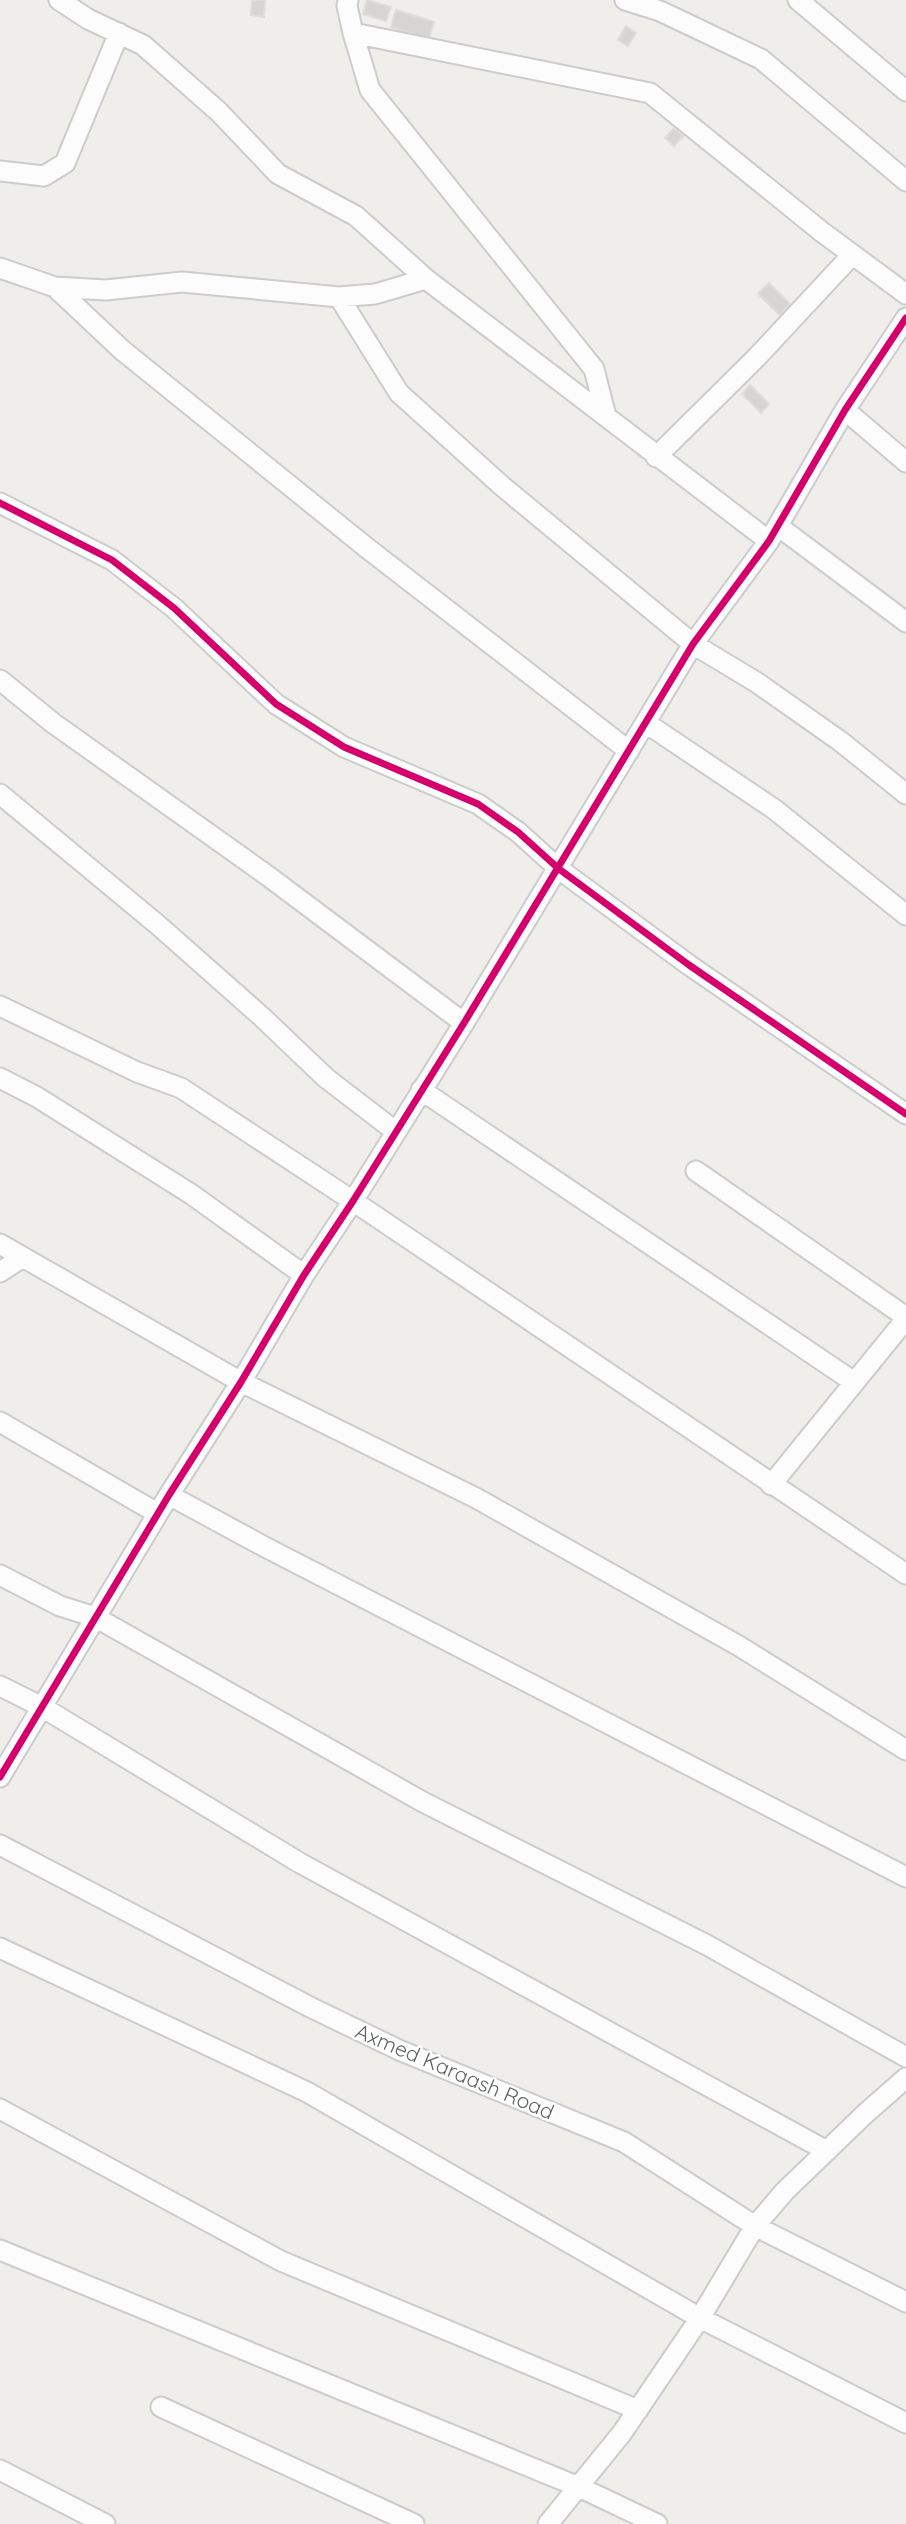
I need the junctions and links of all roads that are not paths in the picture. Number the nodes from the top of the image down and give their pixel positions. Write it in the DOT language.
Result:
graph roads {
  1 [pos="59,0"];
  2 [pos="348,0"];
  3 [pos="625,0"];
  4 [pos="798,0"];
  5 [pos="119,33"];
  6 [pos="353,33"];
  7 [pos="906,91"];
  8 [pos="0,171"];
  9 [pos="906,181"];
  10 [pos="852,255"];
  11 [pos="0,268"];
  12 [pos="426,279"];
  13 [pos="55,287"];
  14 [pos="906,295"];
  15 [pos="339,298"];
  16 [pos="906,318"];
  17 [pos="845,410"];
  18 [pos="606,416"];
  19 [pos="656,457"];
  20 [pos="906,462"];
  21 [pos="0,503"];
  22 [pos="773,533"];
  23 [pos="906,622"];
  24 [pos="693,644"];
  25 [pos="0,680"];
  26 [pos="646,723"];
  27 [pos="629,751"];
  28 [pos="0,794"];
  29 [pos="906,794"];
  30 [pos="559,869"];
  31 [pos="906,915"];
  32 [pos="0,1006"];
  33 [pos="464,1023"];
  34 [pos="0,1079"];
  35 [pos="421,1090"];
  36 [pos="906,1114"];
  37 [pos="395,1131"];
  38 [pos="696,1171"];
  39 [pos="353,1201"];
  40 [pos="0,1244"];
  41 [pos="23,1257"];
  42 [pos="0,1272"];
  43 [pos="304,1275"];
  44 [pos="906,1318"];
  45 [pos="241,1382"];
  46 [pos="854,1382"];
  47 [pos="0,1422"];
  48 [pos="771,1485"];
  49 [pos="169,1494"];
  50 [pos="157,1513"];
  51 [pos="906,1574"];
  52 [pos="0,1575"];
  53 [pos="95,1617"];
  54 [pos="0,1686"];
  55 [pos="42,1707"];
  56 [pos="906,1750"];
  57 [pos="0,1777"];
  58 [pos="0,1845"];
  59 [pos="906,1877"];
  60 [pos="0,1948"];
  61 [pos="906,2057"];
  62 [pos="906,2078"];
  63 [pos="0,2109"];
  64 [pos="827,2151"];
  65 [pos="755,2226"];
  66 [pos="0,2250"];
  67 [pos="906,2302"];
  68 [pos="700,2318"];
  69 [pos="161,2407"];
  70 [pos="638,2410"];
  71 [pos="906,2423"];
  72 [pos="0,2470"];
  73 [pos="579,2487"];
  74 [pos="83,2519"];
  75 [pos="105,2524"];
  76 [pos="414,2524"];
  77 [pos="548,2524"];
  78 [pos="657,2524"];
  1 -- 5 [label="street"];
  2 -- 6 [label="street"];
  3 -- 9 [label="street"];
  4 -- 7 [label="street"];
  5 -- 8 [label="street"];
  5 -- 12 [label="street"];
  6 -- 10 [label="street"];
  6 -- 18 [label="street"];
  10 -- 14 [label="street"];
  10 -- 19 [label="street"];
  11 -- 13 [label="street"];
  12 -- 15 [label="street"];
  12 -- 18 [label="street"];
  13 -- 15 [label="street"];
  13 -- 27 [label="street"];
  15 -- 24 [label="street"];
  16 -- 17 [label="street"];
  17 -- 20 [label="street"];
  17 -- 22 [label="street"];
  18 -- 19 [label="street"];
  19 -- 22 [label="street"];
  21 -- 30 [label="street"];
  22 -- 23 [label="street"];
  22 -- 24 [label="street"];
  24 -- 26 [label="street"];
  24 -- 29 [label="street"];
  25 -- 33 [label="street"];
  26 -- 27 [label="street"];
  26 -- 31 [label="street"];
  27 -- 30 [label="street"];
  28 -- 37 [label="street"];
  30 -- 33 [label="street"];
  30 -- 36 [label="street"];
  32 -- 39 [label="street"];
  33 -- 35 [label="street"];
  34 -- 43 [label="street"];
  35 -- 37 [label="street"];
  35 -- 46 [label="street"];
  37 -- 39 [label="street"];
  38 -- 44 [label="street"];
  39 -- 43 [label="street"];
  39 -- 48 [label="street"];
  40 -- 41 [label="street"];
  41 -- 42 [label="street"];
  41 -- 45 [label="street"];
  43 -- 45 [label="street"];
  44 -- 46 [label="street"];
  45 -- 49 [label="street"];
  45 -- 56 [label="street"];
  46 -- 48 [label="street"];
  47 -- 50 [label="street"];
  48 -- 51 [label="street"];
  49 -- 50 [label="street"];
  49 -- 59 [label="street"];
  50 -- 53 [label="street"];
  52 -- 53 [label="street"];
  53 -- 55 [label="street"];
  53 -- 61 [label="street"];
  54 -- 55 [label="street"];
  55 -- 57 [label="street"];
  55 -- 64 [label="street"];
  58 -- 65 [label="street, Axmed Karaash Road"];
  60 -- 68 [label="street"];
  62 -- 64 [label="street"];
  63 -- 70 [label="street"];
  64 -- 65 [label="street"];
  65 -- 67 [label="street, Axmed Karaash Road"];
  65 -- 68 [label="street"];
  66 -- 73 [label="street"];
  68 -- 70 [label="street"];
  68 -- 71 [label="street"];
  69 -- 76 [label="street"];
  70 -- 73 [label="street"];
  72 -- 74 [label="street"];
  73 -- 77 [label="street"];
  73 -- 78 [label="street"];
  74 -- 75 [label="street"];
}
